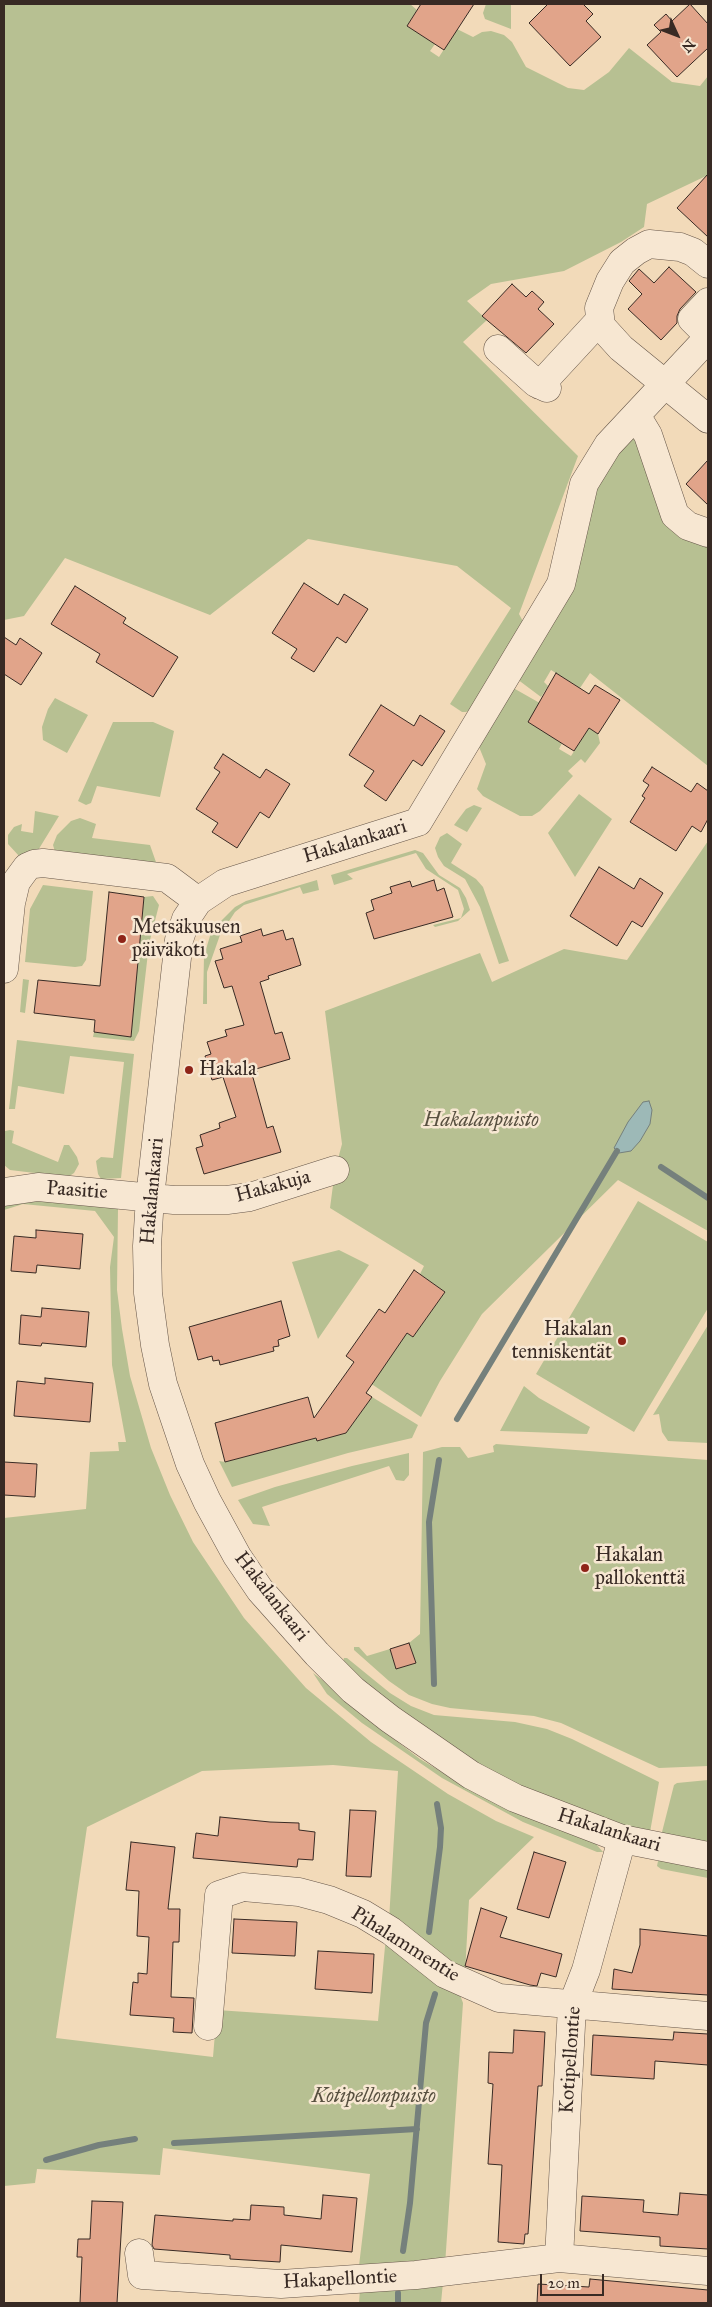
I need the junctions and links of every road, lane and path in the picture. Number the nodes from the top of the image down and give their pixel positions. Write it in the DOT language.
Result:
graph roads {
  1 [pos="708,264"];
  2 [pos="708,302"];
  3 [pos="600,320"];
  4 [pos="708,336"];
  5 [pos="498,349"];
  6 [pos="665,384"];
  7 [pos="636,415"];
  8 [pos="708,419"];
  9 [pos="708,533"];
  10 [pos="198,901"];
  11 [pos="4,969"];
  12 [pos="335,1170"];
  13 [pos="4,1192"];
  14 [pos="150,1197"];
  15 [pos="622,1839"];
  16 [pos="708,1856"];
  17 [pos="572,2006"];
  18 [pos="708,2016"];
  19 [pos="208,2026"];
  20 [pos="139,2253"];
  21 [pos="559,2258"];
  22 [pos="708,2271"];
  1 -- 3 [label="street"];
  2 -- 4 [label="street"];
  3 -- 5 [label="street"];
  3 -- 6 [label="street"];
  4 -- 6 [label="street, Hakalankaari"];
  6 -- 7 [label="street, Hakalankaari"];
  6 -- 8 [label="street"];
  7 -- 9 [label="street"];
  7 -- 10 [label="street, Hakalankaari"];
  10 -- 11 [label="street"];
  10 -- 14 [label="street, Hakalankaari"];
  12 -- 14 [label="street, Hakakuja"];
  13 -- 14 [label="street, Paasitie"];
  14 -- 15 [label="street, Hakalankaari"];
  15 -- 16 [label="street, Hakalankaari"];
  15 -- 17 [label="street, Kotipellontie"];
  17 -- 18 [label="street"];
  17 -- 19 [label="street, Pihalammentie"];
  17 -- 21 [label="street, Kotipellontie"];
  20 -- 21 [label="street, Hakapellontie"];
  21 -- 22 [label="street"];
}
